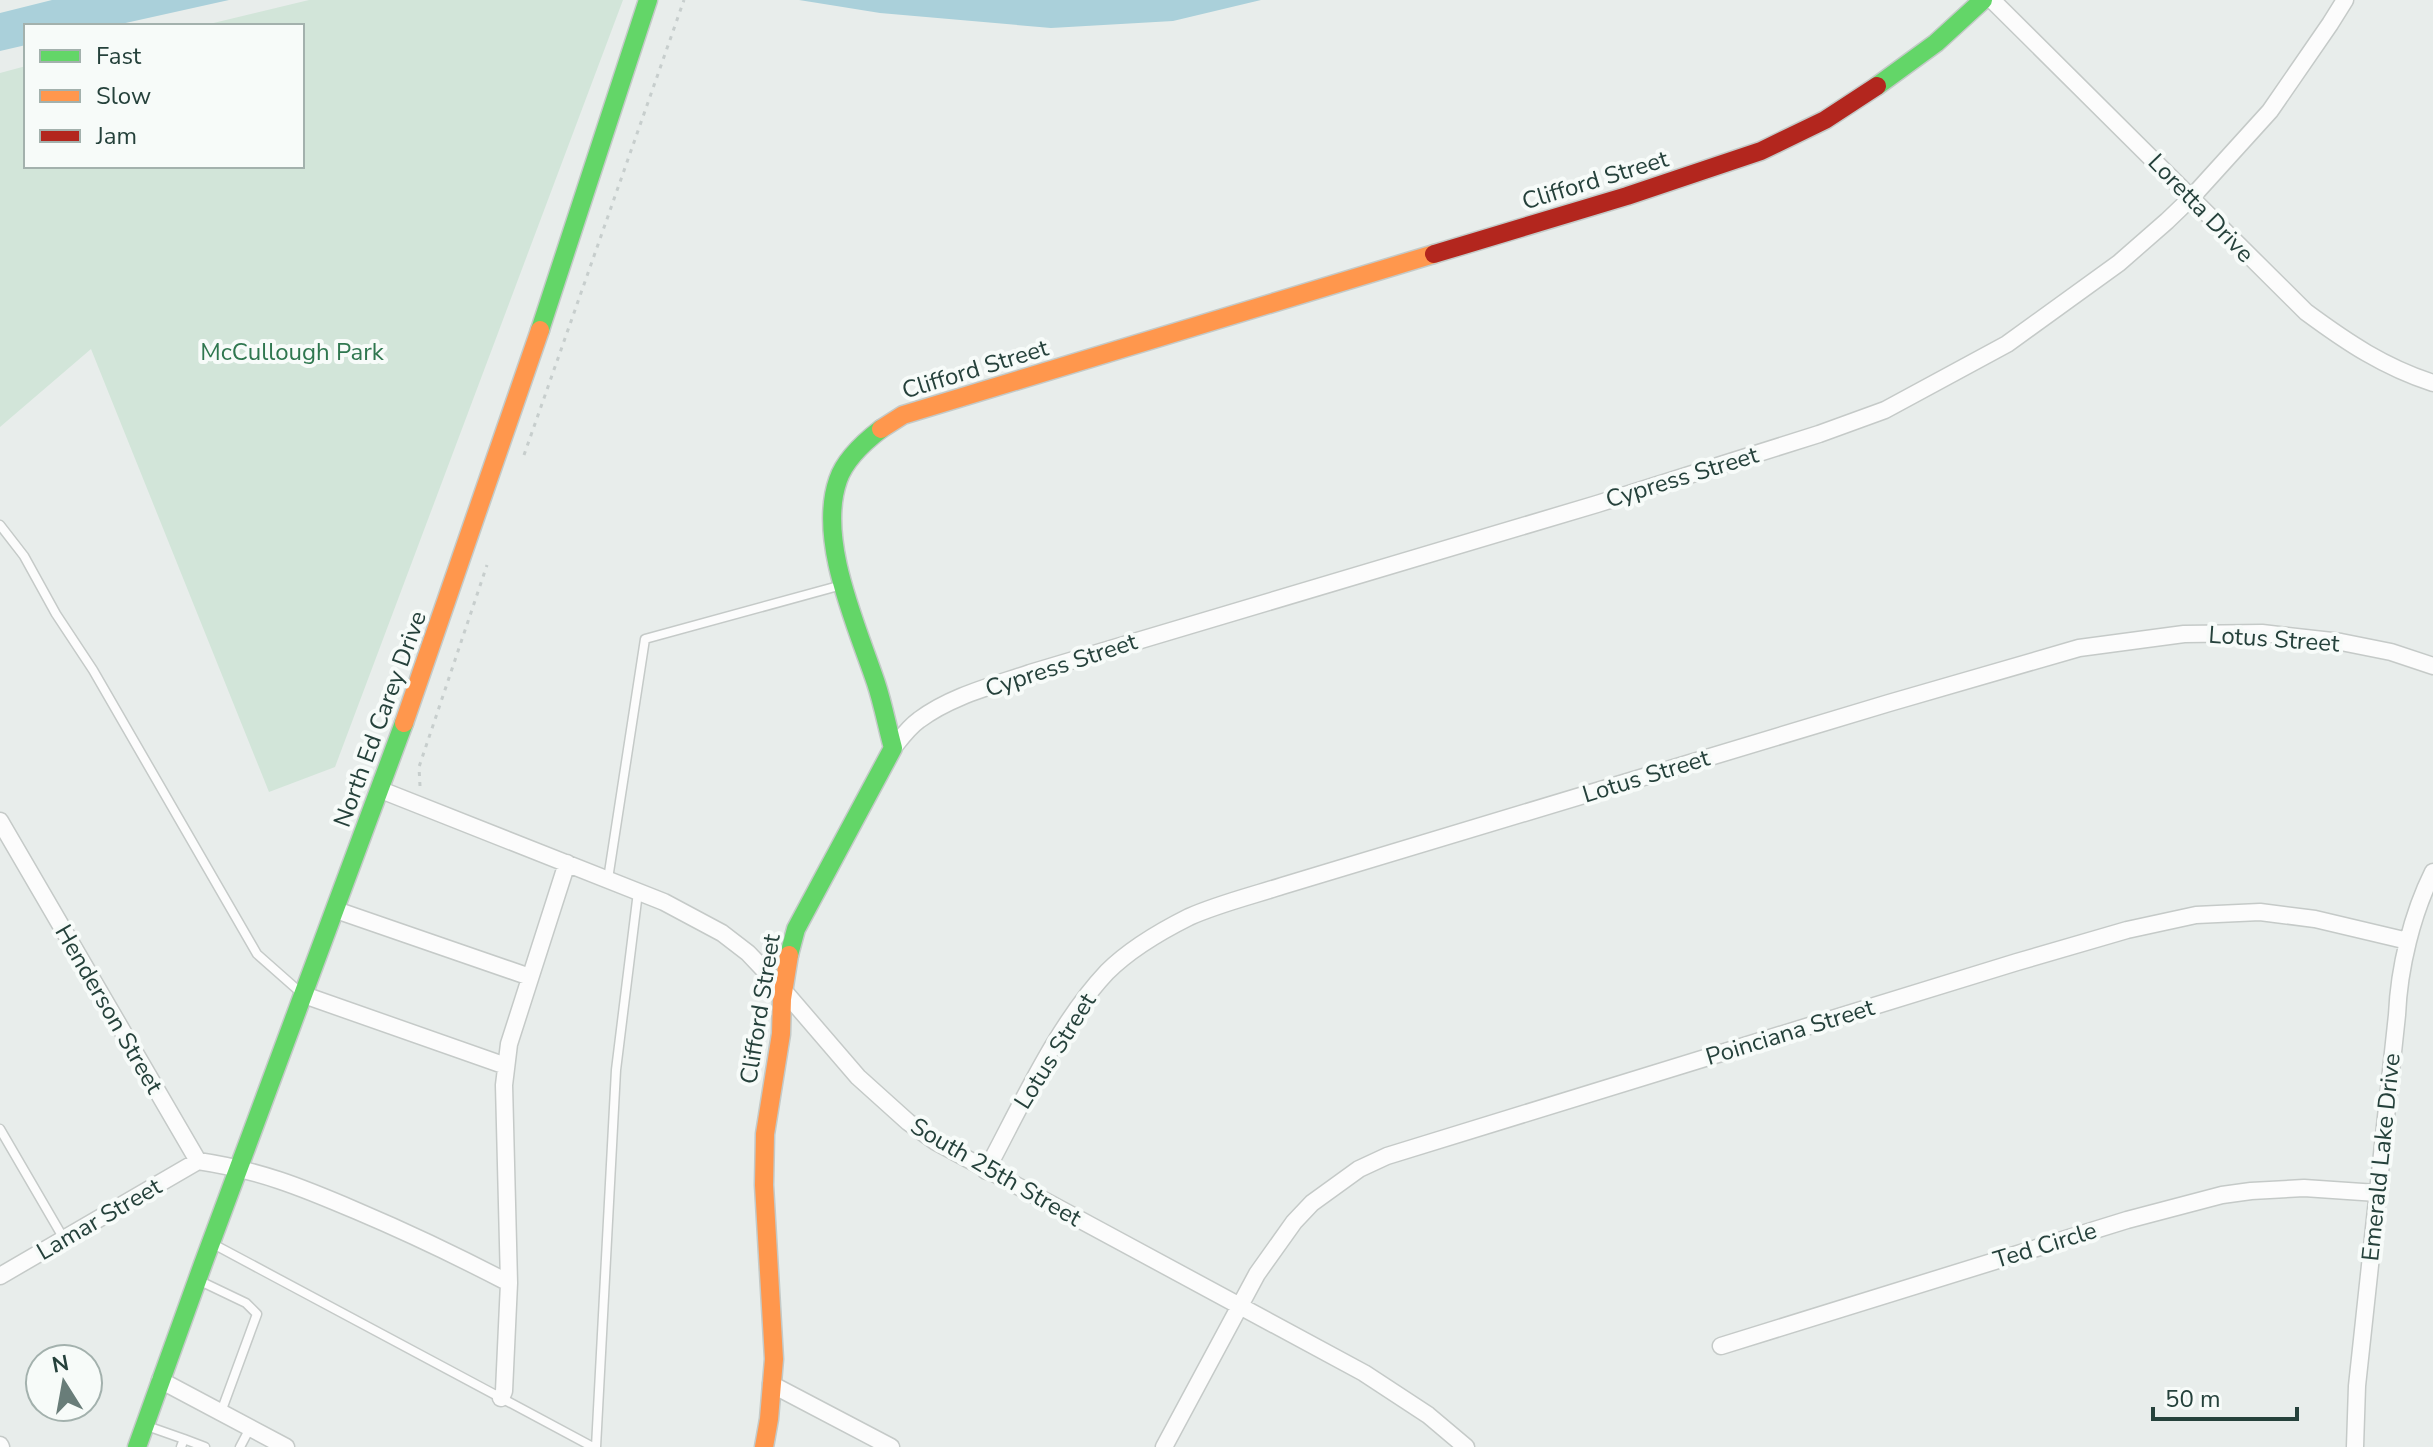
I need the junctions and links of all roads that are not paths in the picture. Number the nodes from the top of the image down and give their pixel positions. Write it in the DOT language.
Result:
graph roads {
  1 [pos="648,0"];
  2 [pos="1983,0"];
  3 [pos="1992,0"];
  4 [pos="2345,0"];
  5 [pos="2192,197"];
  6 [pos="2433,383"];
  7 [pos="0,525"];
  8 [pos="844,584"];
  9 [pos="2433,666"];
  10 [pos="893,748"];
  11 [pos="381,790"];
  12 [pos="0,821"];
  13 [pos="567,863"];
  14 [pos="2433,872"];
  15 [pos="608,879"];
  16 [pos="638,891"];
  17 [pos="336,910"];
  18 [pos="2408,941"];
  19 [pos="530,977"];
  20 [pos="784,991"];
  21 [pos="304,995"];
  22 [pos="506,1066"];
  23 [pos="0,1129"];
  24 [pos="198,1161"];
  25 [pos="239,1167"];
  26 [pos="986,1171"];
  27 [pos="2377,1193"];
  28 [pos="64,1239"];
  29 [pos="211,1242"];
  30 [pos="0,1276"];
  31 [pos="197,1280"];
  32 [pos="509,1283"];
  33 [pos="1239,1306"];
  34 [pos="1721,1346"];
  35 [pos="160,1380"];
  36 [pos="771,1384"];
  37 [pos="501,1398"];
  38 [pos="221,1412"];
  39 [pos="145,1425"];
  40 [pos="250,1428"];
  41 [pos="182,1443"];
  42 [pos="137,1447"];
  43 [pos="205,1447"];
  44 [pos="240,1447"];
  45 [pos="286,1447"];
  46 [pos="595,1447"];
  47 [pos="764,1447"];
  48 [pos="891,1447"];
  49 [pos="1164,1447"];
  50 [pos="1466,1447"];
  51 [pos="2355,1447"];
  1 -- 11 [label="street, North Ed Carey Drive"];
  2 -- 8 [label="street, Clifford Street"];
  3 -- 5 [label="street, Loretta Drive"];
  4 -- 5 [label="street, Cypress Street"];
  5 -- 6 [label="street, Loretta Drive"];
  5 -- 10 [label="street, Cypress Street"];
  7 -- 21 [label="lane"];
  8 -- 10 [label="street, Clifford Street"];
  8 -- 15 [label="lane"];
  9 -- 26 [label="street, Lotus Street"];
  10 -- 20 [label="street, Clifford Street"];
  11 -- 13 [label="street, South 25th Street"];
  11 -- 17 [label="street, North Ed Carey Drive"];
  12 -- 24 [label="street, Henderson Street"];
  13 -- 15 [label="street, South 25th Street"];
  13 -- 19 [label="street"];
  14 -- 18 [label="street, Emerald Lake Drive"];
  15 -- 16 [label="street, South 25th Street"];
  16 -- 20 [label="street, South 25th Street"];
  16 -- 46 [label="lane"];
  17 -- 19 [label="street"];
  17 -- 21 [label="street, North Ed Carey Drive"];
  18 -- 27 [label="street, Emerald Lake Drive"];
  18 -- 33 [label="street, Poinciana Street"];
  19 -- 22 [label="street"];
  20 -- 26 [label="street, South 25th Street"];
  20 -- 36 [label="street, Clifford Street"];
  21 -- 22 [label="street"];
  21 -- 25 [label="street, North Ed Carey Drive"];
  22 -- 32 [label="street"];
  23 -- 28 [label="lane"];
  24 -- 25 [label="street"];
  24 -- 28 [label="street, Lamar Street"];
  25 -- 29 [label="street, North Ed Carey Drive"];
  25 -- 32 [label="street"];
  26 -- 33 [label="street, South 25th Street"];
  27 -- 34 [label="street, Ted Circle"];
  27 -- 51 [label="street, Emerald Lake Drive"];
  28 -- 30 [label="street, Lamar Street"];
  29 -- 31 [label="street, North Ed Carey Drive"];
  29 -- 37 [label="lane"];
  31 -- 35 [label="street, North Ed Carey Drive"];
  31 -- 38 [label="lane"];
  32 -- 37 [label="street"];
  33 -- 49 [label="street, Poinciana Street"];
  33 -- 50 [label="street, South 25th Street"];
  35 -- 38 [label="street"];
  35 -- 39 [label="street, North Ed Carey Drive"];
  36 -- 47 [label="street, Clifford Street"];
  36 -- 48 [label="street"];
  37 -- 46 [label="lane"];
  38 -- 40 [label="street"];
  39 -- 41 [label="lane"];
  39 -- 42 [label="street, North Ed Carey Drive"];
  40 -- 44 [label="lane"];
  40 -- 45 [label="street"];
  41 -- 43 [label="lane"];
}
